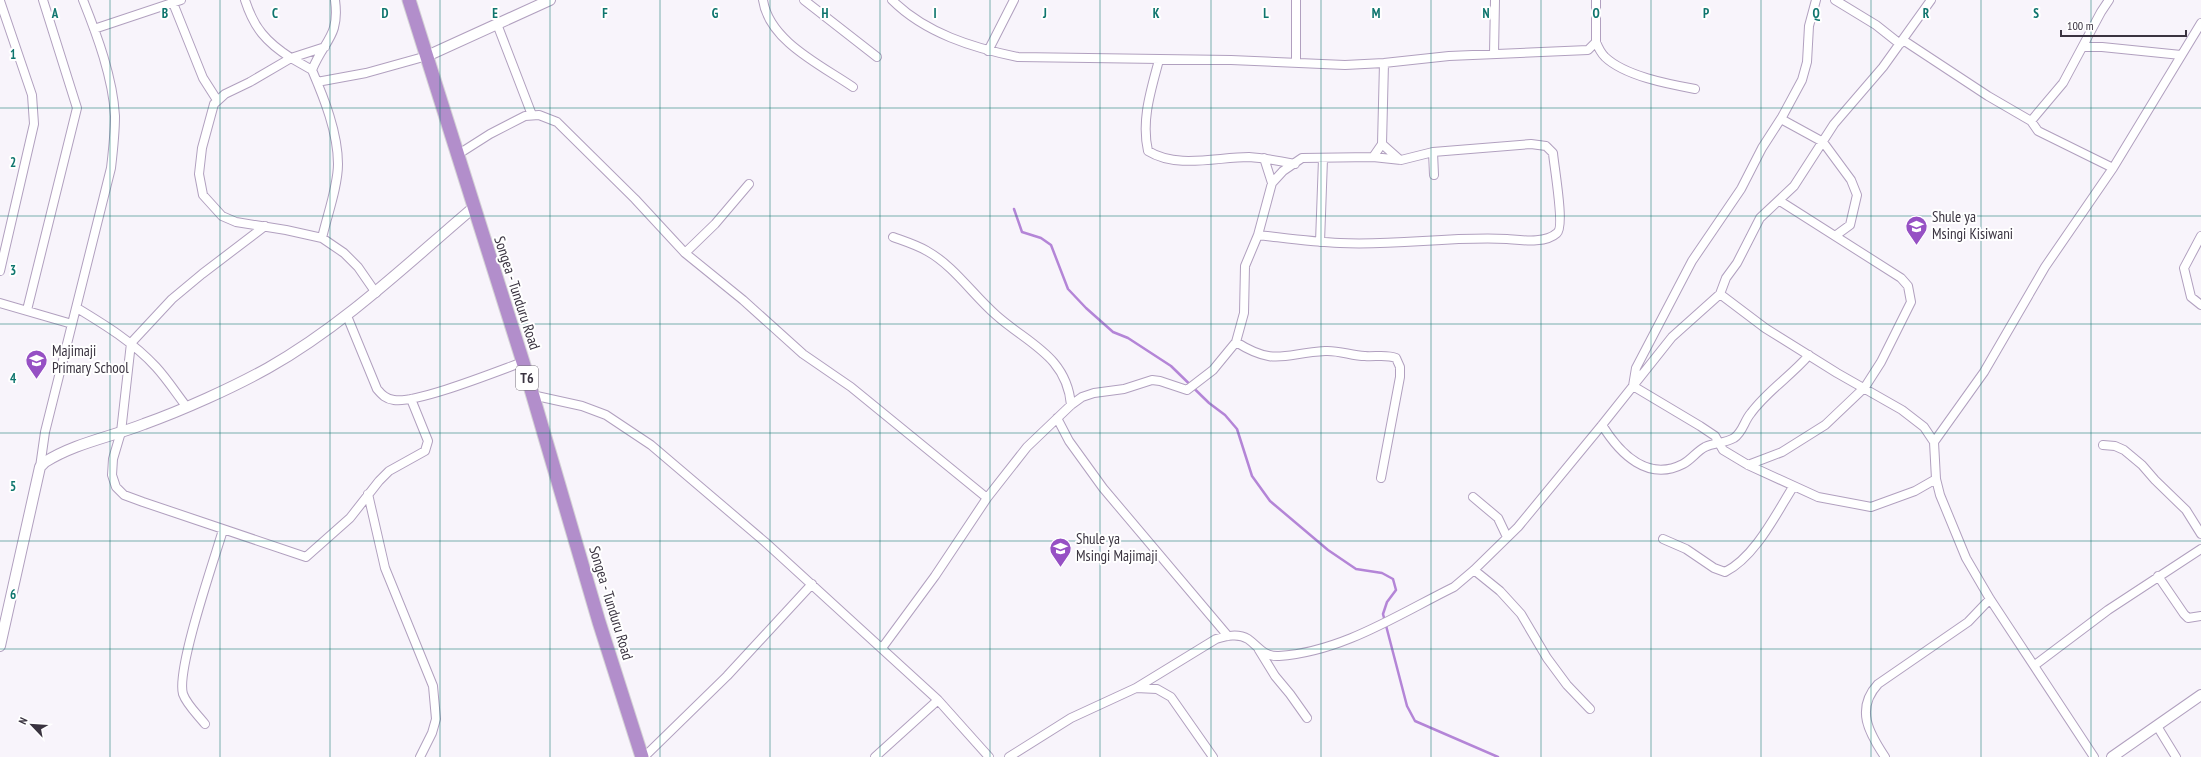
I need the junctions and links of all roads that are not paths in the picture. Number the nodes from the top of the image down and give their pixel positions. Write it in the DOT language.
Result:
graph roads {
  1 [pos="43,0"];
  2 [pos="83,0"];
  3 [pos="245,0"];
  4 [pos="335,0"];
  5 [pos="408,0"];
  6 [pos="550,0"];
  7 [pos="763,0"];
  8 [pos="804,0"];
  9 [pos="892,0"];
  10 [pos="1014,0"];
  11 [pos="1296,0"];
  12 [pos="1495,0"];
  13 [pos="1596,0"];
  14 [pos="1816,0"];
  15 [pos="1834,0"];
  16 [pos="1931,0"];
  17 [pos="2109,0"];
  18 [pos="0,1"];
  19 [pos="177,1"];
  20 [pos="2201,23"];
  21 [pos="496,24"];
  22 [pos="94,29"];
  23 [pos="1596,42"];
  24 [pos="1902,42"];
  25 [pos="325,47"];
  26 [pos="2083,47"];
  27 [pos="988,51"];
  28 [pos="1494,54"];
  29 [pos="2181,55"];
  30 [pos="427,56"];
  31 [pos="878,57"];
  32 [pos="291,58"];
  33 [pos="1159,60"];
  34 [pos="1296,63"];
  35 [pos="1384,64"];
  36 [pos="312,70"];
  37 [pos="317,82"];
  38 [pos="853,87"];
  39 [pos="1695,89"];
  40 [pos="217,100"];
  41 [pos="532,115"];
  42 [pos="1781,119"];
  43 [pos="2031,121"];
  44 [pos="1823,142"];
  45 [pos="1382,144"];
  46 [pos="1433,152"];
  47 [pos="457,155"];
  48 [pos="1373,157"];
  49 [pos="1264,158"];
  50 [pos="1323,159"];
  51 [pos="1401,160"];
  52 [pos="1295,164"];
  53 [pos="2113,168"];
  54 [pos="1434,175"];
  55 [pos="1272,183"];
  56 [pos="749,184"];
  57 [pos="1780,201"];
  58 [pos="473,208"];
  59 [pos="265,226"];
  60 [pos="1258,235"];
  61 [pos="1835,236"];
  62 [pos="2201,236"];
  63 [pos="893,237"];
  64 [pos="322,238"];
  65 [pos="1320,242"];
  66 [pos="685,253"];
  67 [pos="0,271"];
  68 [pos="376,293"];
  69 [pos="1720,294"];
  70 [pos="0,303"];
  71 [pos="2201,305"];
  72 [pos="76,308"];
  73 [pos="27,310"];
  74 [pos="347,316"];
  75 [pos="72,324"];
  76 [pos="1236,342"];
  77 [pos="131,343"];
  78 [pos="1809,355"];
  79 [pos="523,362"];
  80 [pos="1633,386"];
  81 [pos="1865,387"];
  82 [pos="532,395"];
  83 [pos="412,399"];
  84 [pos="186,406"];
  85 [pos="1071,406"];
  86 [pos="1057,418"];
  87 [pos="1602,425"];
  88 [pos="121,432"];
  89 [pos="1717,442"];
  90 [pos="1934,442"];
  91 [pos="2103,445"];
  92 [pos="1748,465"];
  93 [pos="40,467"];
  94 [pos="1381,478"];
  95 [pos="1936,478"];
  96 [pos="1794,487"];
  97 [pos="368,494"];
  98 [pos="1473,497"];
  99 [pos="987,498"];
  100 [pos="223,530"];
  101 [pos="2201,534"];
  102 [pos="1507,537"];
  103 [pos="1663,539"];
  104 [pos="2201,549"];
  105 [pos="1474,570"];
  106 [pos="2158,576"];
  107 [pos="812,584"];
  108 [pos="1990,599"];
  109 [pos="2201,616"];
  110 [pos="1228,636"];
  111 [pos="0,646"];
  112 [pos="882,648"];
  113 [pos="1258,650"];
  114 [pos="2035,665"];
  115 [pos="1136,688"];
  116 [pos="2201,695"];
  117 [pos="938,700"];
  118 [pos="1590,709"];
  119 [pos="1307,718"];
  120 [pos="205,724"];
  121 [pos="2157,726"];
  122 [pos="420,757"];
  123 [pos="643,757"];
  124 [pos="876,757"];
  125 [pos="989,757"];
  126 [pos="1009,757"];
  127 [pos="1213,757"];
  128 [pos="1885,757"];
  129 [pos="2094,757"];
  130 [pos="2112,757"];
  131 [pos="2176,757"];
  1 -- 73 [label="street"];
  2 -- 22 [label="street"];
  3 -- 32 [label="street"];
  4 -- 25 [label="street"];
  5 -- 30 [label="highway, Songea - Tunduru Road / T6"];
  6 -- 21 [label="street"];
  7 -- 38 [label="street"];
  8 -- 31 [label="street"];
  9 -- 27 [label="street"];
  10 -- 27 [label="street"];
  11 -- 34 [label="street"];
  12 -- 28 [label="street"];
  13 -- 23 [label="street"];
  14 -- 42 [label="street"];
  15 -- 24 [label="street"];
  16 -- 24 [label="street"];
  17 -- 26 [label="street"];
  18 -- 67 [label="street"];
  19 -- 22 [label="street"];
  19 -- 40 [label="street"];
  20 -- 29 [label="street"];
  21 -- 30 [label="street"];
  21 -- 41 [label="street"];
  22 -- 72 [label="street"];
  23 -- 28 [label="street"];
  23 -- 39 [label="street"];
  24 -- 43 [label="street"];
  24 -- 44 [label="street"];
  25 -- 32 [label="street"];
  25 -- 36 [label="street"];
  26 -- 29 [label="street"];
  26 -- 43 [label="street"];
  27 -- 33 [label="street"];
  28 -- 35 [label="street"];
  29 -- 53 [label="street"];
  30 -- 37 [label="street"];
  30 -- 47 [label="highway, Songea - Tunduru Road / T6"];
  32 -- 36 [label="street"];
  32 -- 40 [label="street"];
  33 -- 34 [label="street"];
  33 -- 49 [label="street"];
  34 -- 35 [label="street"];
  35 -- 45 [label="street"];
  36 -- 37 [label="street"];
  37 -- 64 [label="street"];
  40 -- 59 [label="street"];
  41 -- 47 [label="street"];
  41 -- 66 [label="street"];
  42 -- 44 [label="street"];
  42 -- 80 [label="street"];
  43 -- 53 [label="street"];
  44 -- 57 [label="street"];
  44 -- 61 [label="street"];
  45 -- 48 [label="street"];
  45 -- 51 [label="street"];
  46 -- 51 [label="street"];
  46 -- 54 [label="street"];
  46 -- 65 [label="street"];
  47 -- 58 [label="highway, Songea - Tunduru Road / T6"];
  48 -- 50 [label="street"];
  48 -- 51 [label="street"];
  49 -- 52 [label="street"];
  49 -- 55 [label="street"];
  50 -- 52 [label="street"];
  50 -- 65 [label="street"];
  52 -- 55 [label="street"];
  53 -- 90 [label="street"];
  55 -- 60 [label="street"];
  56 -- 66 [label="street"];
  57 -- 61 [label="street"];
  57 -- 69 [label="street"];
  58 -- 68 [label="street"];
  58 -- 79 [label="highway, Songea - Tunduru Road / T6"];
  59 -- 64 [label="street"];
  59 -- 77 [label="street"];
  60 -- 65 [label="street"];
  60 -- 76 [label="street"];
  61 -- 81 [label="street"];
  62 -- 71 [label="street"];
  63 -- 85 [label="street"];
  64 -- 68 [label="street"];
  66 -- 99 [label="street"];
  68 -- 74 [label="street"];
  69 -- 78 [label="street"];
  69 -- 80 [label="street"];
  70 -- 73 [label="street"];
  72 -- 75 [label="street"];
  72 -- 77 [label="street"];
  73 -- 75 [label="street"];
  74 -- 83 [label="street"];
  74 -- 84 [label="street"];
  75 -- 93 [label="street"];
  76 -- 85 [label="street"];
  76 -- 94 [label="street"];
  77 -- 84 [label="street"];
  77 -- 88 [label="street"];
  78 -- 81 [label="street"];
  78 -- 89 [label="street"];
  79 -- 82 [label="highway, Songea - Tunduru Road / T6"];
  79 -- 83 [label="street"];
  80 -- 87 [label="street"];
  80 -- 89 [label="street"];
  81 -- 90 [label="street"];
  81 -- 92 [label="street"];
  82 -- 107 [label="street"];
  82 -- 123 [label="highway, Songea - Tunduru Road / T6"];
  83 -- 97 [label="street"];
  84 -- 88 [label="street"];
  85 -- 86 [label="street"];
  86 -- 99 [label="street"];
  86 -- 110 [label="street"];
  87 -- 89 [label="street"];
  87 -- 102 [label="street"];
  88 -- 93 [label="street"];
  88 -- 100 [label="street"];
  89 -- 92 [label="street"];
  90 -- 95 [label="street"];
  91 -- 101 [label="street"];
  92 -- 96 [label="street"];
  93 -- 111 [label="street"];
  95 -- 96 [label="street"];
  95 -- 108 [label="street"];
  96 -- 103 [label="street"];
  97 -- 100 [label="street"];
  97 -- 122 [label="street"];
  98 -- 102 [label="street"];
  99 -- 112 [label="street"];
  100 -- 120 [label="street"];
  102 -- 105 [label="street"];
  104 -- 106 [label="street"];
  105 -- 113 [label="street"];
  105 -- 118 [label="street"];
  106 -- 109 [label="street"];
  106 -- 114 [label="street"];
  107 -- 112 [label="street"];
  107 -- 123 [label="street"];
  108 -- 114 [label="street"];
  108 -- 128 [label="street"];
  110 -- 113 [label="street"];
  110 -- 115 [label="street"];
  112 -- 117 [label="street"];
  113 -- 119 [label="street"];
  114 -- 129 [label="street"];
  115 -- 126 [label="street"];
  115 -- 127 [label="street"];
  116 -- 121 [label="street"];
  117 -- 124 [label="street"];
  117 -- 125 [label="street"];
  121 -- 130 [label="street"];
  121 -- 131 [label="street"];
}
